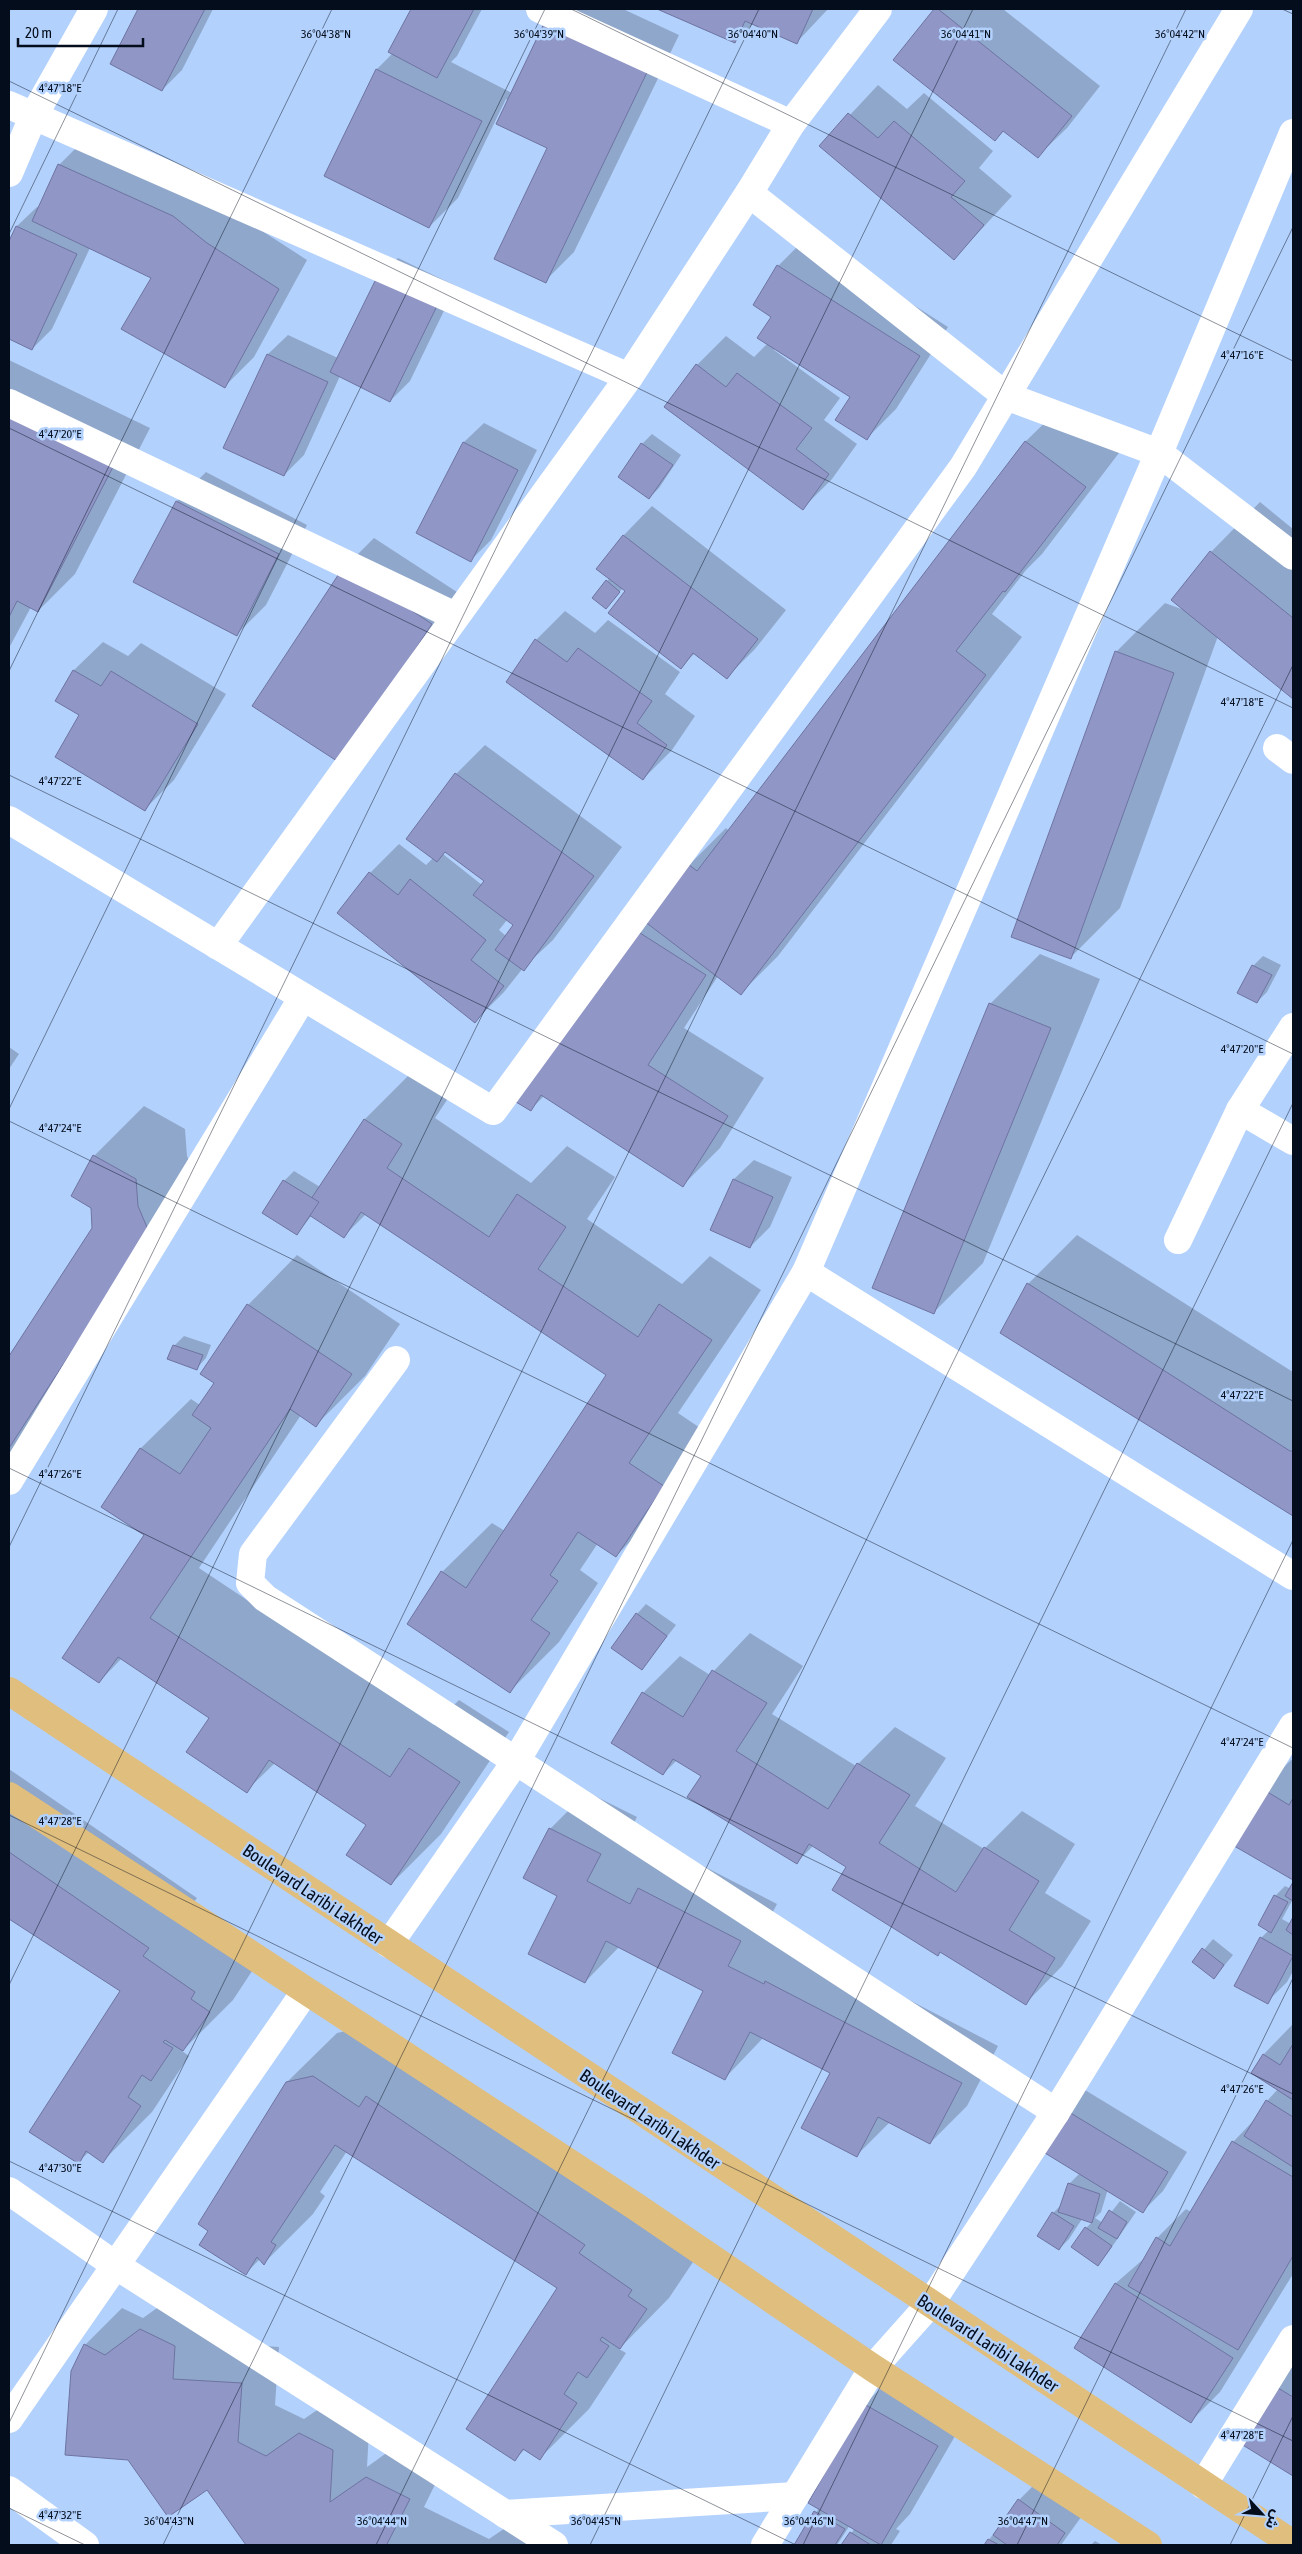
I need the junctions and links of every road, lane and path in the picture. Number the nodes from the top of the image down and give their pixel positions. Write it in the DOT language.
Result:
graph roads {
  1 [pos="94,9"];
  2 [pos="540,9"];
  3 [pos="878,9"];
  4 [pos="1239,9"];
  5 [pos="9,106"];
  6 [pos="33,117"];
  7 [pos="791,124"];
  8 [pos="1293,133"];
  9 [pos="9,173"];
  10 [pos="750,193"];
  11 [pos="629,377"];
  12 [pos="1006,396"];
  13 [pos="9,403"];
  14 [pos="1159,453"];
  15 [pos="1293,556"];
  16 [pos="455,616"];
  17 [pos="9,820"];
  18 [pos="218,946"];
  19 [pos="303,997"];
  20 [pos="1293,1027"];
  21 [pos="1240,1110"];
  22 [pos="1293,1141"];
  23 [pos="1178,1240"];
  24 [pos="806,1272"];
  25 [pos="396,1360"];
  26 [pos="9,1481"];
  27 [pos="1293,1576"];
  28 [pos="9,1691"];
  29 [pos="1293,1726"];
  30 [pos="516,1761"];
  31 [pos="9,1796"];
  32 [pos="389,1944"];
  33 [pos="305,1992"];
  34 [pos="1056,2112"];
  35 [pos="9,2191"];
  36 [pos="116,2265"];
  37 [pos="930,2304"];
  38 [pos="1293,2339"];
  39 [pos="873,2368"];
  40 [pos="9,2418"];
  41 [pos="1203,2485"];
  42 [pos="9,2490"];
  43 [pos="795,2496"];
  44 [pos="505,2514"];
  45 [pos="1293,2544"];
  46 [pos="85,2545"];
  47 [pos="554,2545"];
  48 [pos="765,2545"];
  49 [pos="1148,2545"];
  1 -- 6 [label="street"];
  2 -- 7 [label="street"];
  3 -- 7 [label="street"];
  4 -- 12 [label="street"];
  5 -- 6 [label="street"];
  6 -- 9 [label="street"];
  6 -- 11 [label="street"];
  7 -- 10 [label="street"];
  8 -- 14 [label="street"];
  10 -- 11 [label="street"];
  10 -- 12 [label="street"];
  11 -- 16 [label="street"];
  12 -- 14 [label="street"];
  12 -- 19 [label="street"];
  13 -- 16 [label="street"];
  14 -- 15 [label="street"];
  14 -- 24 [label="street"];
  16 -- 18 [label="street"];
  17 -- 18 [label="street"];
  18 -- 19 [label="street"];
  19 -- 26 [label="street"];
  20 -- 21 [label="street"];
  21 -- 22 [label="street"];
  21 -- 23 [label="street"];
  24 -- 27 [label="street"];
  24 -- 30 [label="street"];
  25 -- 30 [label="street"];
  28 -- 32 [label="main road, Boulevard Laribi Lakhder"];
  29 -- 34 [label="street"];
  30 -- 32 [label="street"];
  30 -- 34 [label="street"];
  31 -- 33 [label="main road"];
  32 -- 37 [label="main road, Boulevard Laribi Lakhder"];
  33 -- 36 [label="street"];
  33 -- 39 [label="main road"];
  34 -- 37 [label="street"];
  35 -- 36 [label="street"];
  36 -- 40 [label="street"];
  36 -- 44 [label="street"];
  37 -- 39 [label="street"];
  37 -- 41 [label="main road, Boulevard Laribi Lakhder"];
  38 -- 41 [label="street"];
  39 -- 43 [label="street"];
  39 -- 49 [label="main road"];
  41 -- 45 [label="main road, Boulevard Laribi Lakhder"];
  42 -- 46 [label="street"];
  43 -- 44 [label="street"];
  43 -- 48 [label="street"];
  44 -- 47 [label="street"];
}
